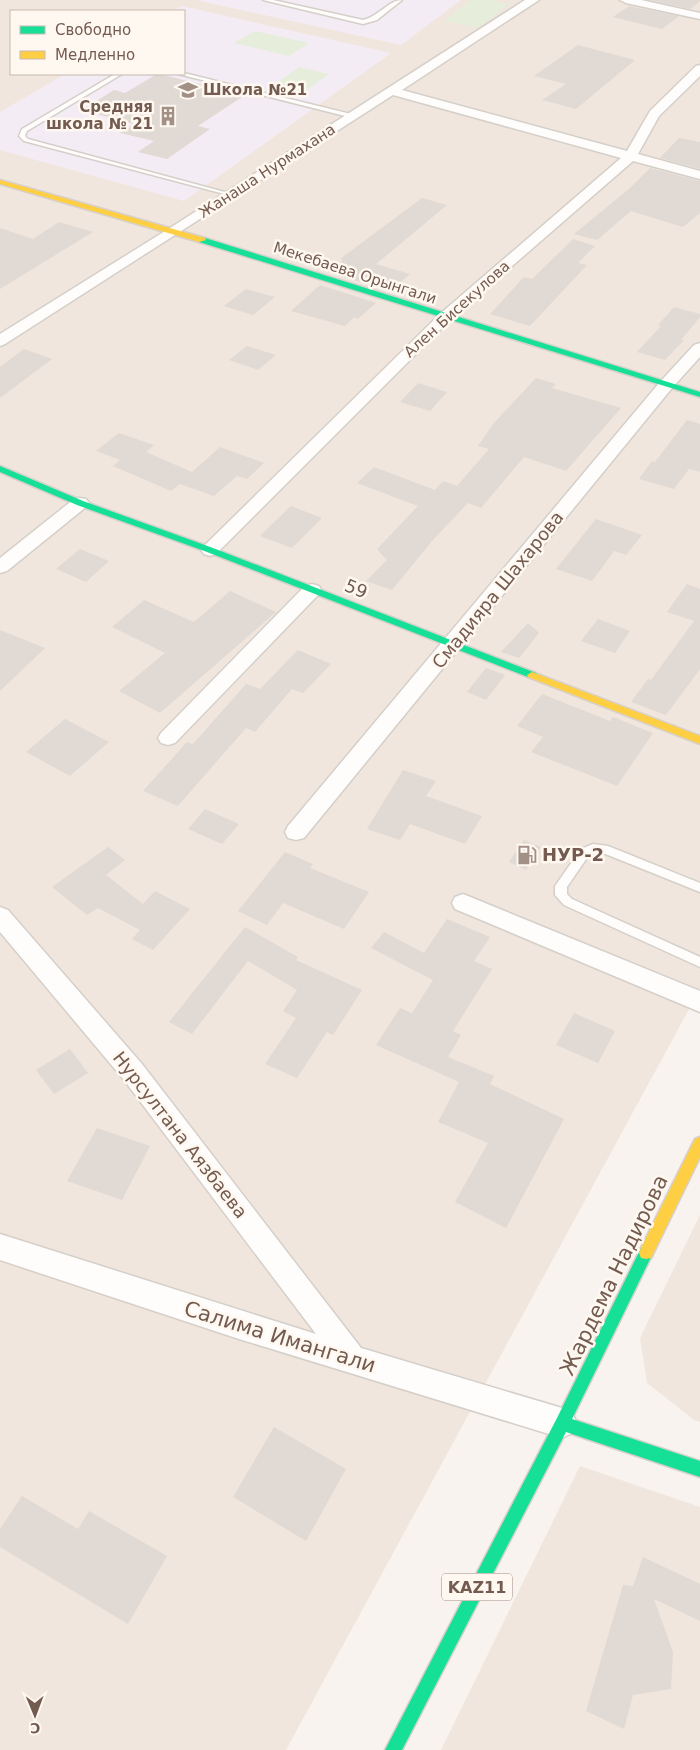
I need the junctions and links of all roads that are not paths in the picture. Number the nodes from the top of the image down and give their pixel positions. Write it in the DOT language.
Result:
graph roads {
  1 [pos="266,0"];
  2 [pos="398,0"];
  3 [pos="533,0"];
  4 [pos="626,0"];
  5 [pos="700,16"];
  6 [pos="700,69"];
  7 [pos="117,75"];
  8 [pos="185,75"];
  9 [pos="391,91"];
  10 [pos="353,116"];
  11 [pos="631,156"];
  12 [pos="700,175"];
  13 [pos="0,182"];
  14 [pos="230,195"];
  15 [pos="175,231"];
  16 [pos="444,317"];
  17 [pos="0,341"];
  18 [pos="700,348"];
  19 [pos="666,385"];
  20 [pos="700,395"];
  21 [pos="0,469"];
  22 [pos="80,503"];
  23 [pos="210,550"];
  24 [pos="0,567"];
  25 [pos="312,590"];
  26 [pos="452,645"];
  27 [pos="168,738"];
  28 [pos="700,740"];
  29 [pos="296,832"];
  30 [pos="700,888"];
  31 [pos="463,904"];
  32 [pos="0,916"];
  33 [pos="700,962"];
  34 [pos="700,1002"];
  35 [pos="700,1143"];
  36 [pos="0,1247"];
  37 [pos="352,1359"];
  38 [pos="562,1423"];
  39 [pos="700,1469"];
  40 [pos="393,1750"];
  1 -- 2 [label="lane"];
  3 -- 9 [label="street, Жанаша Нурмахана"];
  4 -- 5 [label="street"];
  6 -- 11 [label="street, Ален Бисекулова"];
  7 -- 14 [label="lane"];
  8 -- 10 [label="lane"];
  9 -- 10 [label="street, Жанаша Нурмахана"];
  9 -- 11 [label="street"];
  10 -- 14 [label="street, Жанаша Нурмахана"];
  11 -- 12 [label="street"];
  11 -- 16 [label="street, Ален Бисекулова"];
  13 -- 15 [label="main road, Мекебаева Орынгали"];
  14 -- 15 [label="street, Жанаша Нурмахана"];
  15 -- 16 [label="main road, Мекебаева Орынгали"];
  15 -- 17 [label="street, Жанаша Нурмахана"];
  16 -- 19 [label="main road, Мекебаева Орынгали"];
  16 -- 23 [label="street, Ален Бисекулова"];
  18 -- 19 [label="street, Смадияра Шахарова"];
  19 -- 20 [label="main road, Мекебаева Орынгали"];
  19 -- 26 [label="street, Смадияра Шахарова"];
  21 -- 22 [label="main road, 59"];
  22 -- 23 [label="main road, 59"];
  22 -- 24 [label="street"];
  23 -- 25 [label="main road, 59"];
  25 -- 26 [label="main road, 59"];
  25 -- 27 [label="street"];
  26 -- 28 [label="main road, 59"];
  26 -- 29 [label="street, Смадияра Шахарова"];
  30 -- 33 [label="lane"];
  31 -- 34 [label="street"];
  32 -- 37 [label="street, Нурсултана Аязбаева"];
  35 -- 38 [label="main road, Жардема Надирова / KAZ11"];
  36 -- 37 [label="street, Салима Имангали"];
  37 -- 38 [label="street, Салима Имангали"];
  38 -- 39 [label="main road"];
  38 -- 40 [label="main road, KAZ11"];
}
